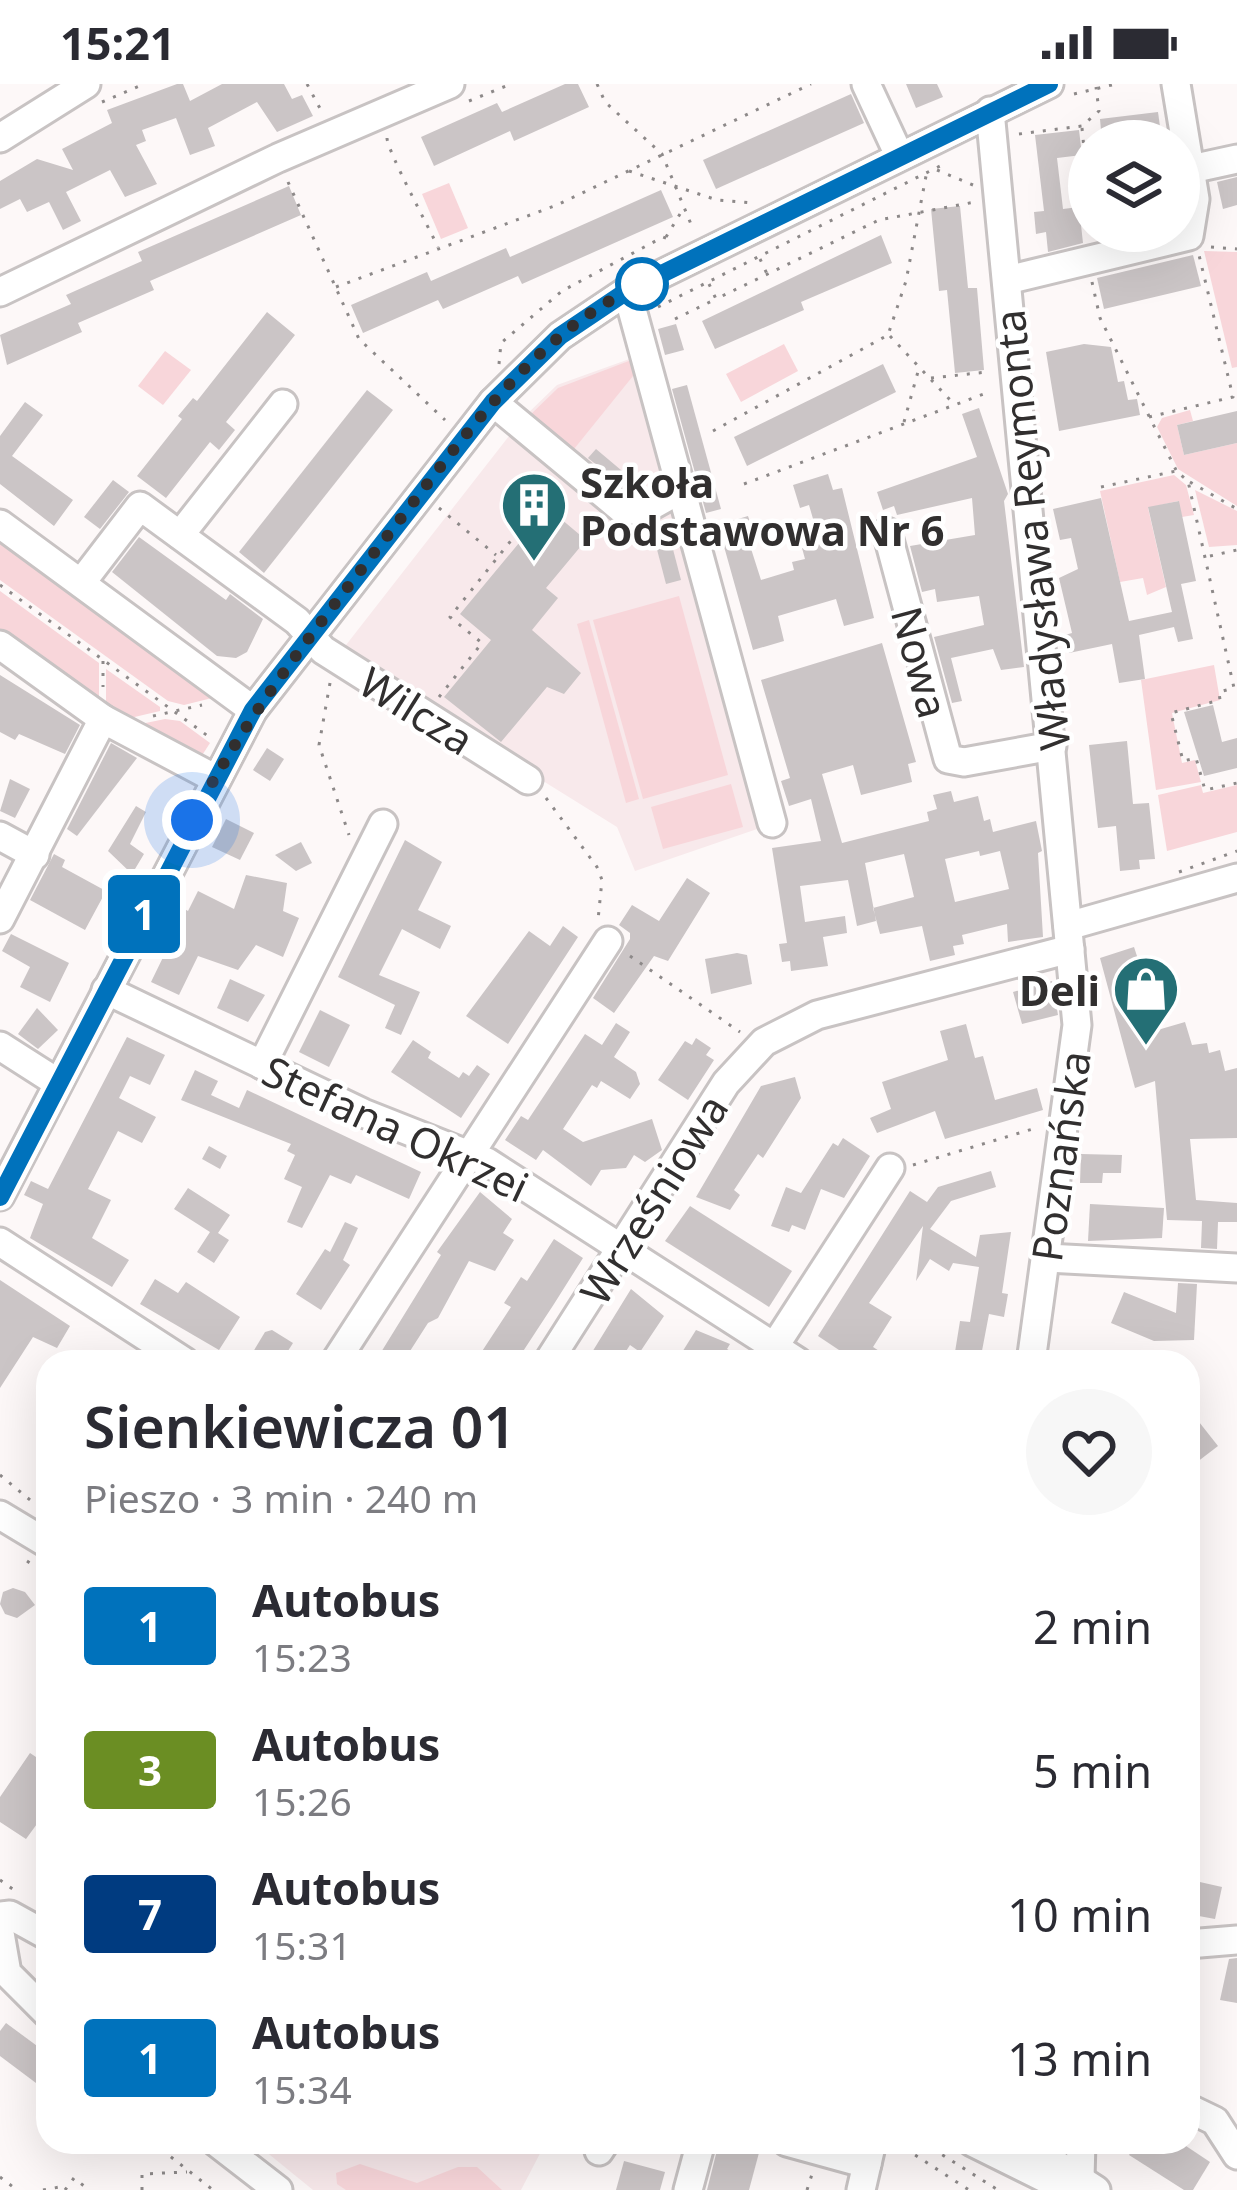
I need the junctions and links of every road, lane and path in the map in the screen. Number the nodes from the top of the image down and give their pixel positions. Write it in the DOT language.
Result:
graph roads {
  1 [pos="86,84"];
  2 [pos="307,84"];
  3 [pos="450,84"];
  4 [pos="597,84"];
  5 [pos="811,84"];
  6 [pos="866,84"];
  7 [pos="1113,84"];
  8 [pos="1176,84"];
  9 [pos="1096,87"];
  10 [pos="1058,90"];
  11 [pos="990,111"];
  12 [pos="1089,120"];
  13 [pos="1182,120"];
  14 [pos="1019,122"];
  15 [pos="1068,128"];
  16 [pos="389,131"];
  17 [pos="333,133"];
  18 [pos="0,138"];
  19 [pos="662,154"];
  20 [pos="899,155"];
  21 [pos="278,158"];
  22 [pos="1237,159"];
  23 [pos="949,161"];
  24 [pos="1200,167"];
  25 [pos="936,169"];
  26 [pos="629,171"];
  27 [pos="926,175"];
  28 [pos="673,185"];
  29 [pos="985,191"];
  30 [pos="986,201"];
  31 [pos="760,204"];
  32 [pos="918,208"];
  33 [pos="683,209"];
  34 [pos="697,236"];
  35 [pos="665,238"];
  36 [pos="797,238"];
  37 [pos="438,247"];
  38 [pos="1123,252"];
  39 [pos="1198,252"];
  40 [pos="803,253"];
  41 [pos="759,258"];
  42 [pos="1090,270"];
  43 [pos="768,276"];
  44 [pos="1007,280"];
  45 [pos="708,283"];
  46 [pos="336,287"];
  47 [pos="627,291"];
  48 [pos="0,292"];
  49 [pos="716,299"];
  50 [pos="634,319"];
  51 [pos="675,319"];
  52 [pos="888,334"];
  53 [pos="919,367"];
  54 [pos="1002,370"];
  55 [pos="930,379"];
  56 [pos="1237,379"];
  57 [pos="1229,380"];
  58 [pos="1003,388"];
  59 [pos="493,402"];
  60 [pos="283,404"];
  61 [pos="954,405"];
  62 [pos="1149,417"];
  63 [pos="903,424"];
  64 [pos="450,425"];
  65 [pos="712,431"];
  66 [pos="1176,472"];
  67 [pos="1188,482"];
  68 [pos="744,484"];
  69 [pos="1101,487"];
  70 [pos="681,489"];
  71 [pos="545,498"];
  72 [pos="437,507"];
  73 [pos="1237,509"];
  74 [pos="0,524"];
  75 [pos="887,532"];
  76 [pos="180,535"];
  77 [pos="1237,550"];
  78 [pos="498,556"];
  79 [pos="1208,557"];
  80 [pos="81,584"];
  81 [pos="0,585"];
  82 [pos="310,635"];
  83 [pos="0,645"];
  84 [pos="335,658"];
  85 [pos="226,690"];
  86 [pos="435,703"];
  87 [pos="173,710"];
  88 [pos="253,710"];
  89 [pos="109,722"];
  90 [pos="1052,746"];
  91 [pos="229,749"];
  92 [pos="214,778"];
  93 [pos="528,780"];
  94 [pos="1237,783"];
  95 [pos="772,823"];
  96 [pos="383,824"];
  97 [pos="0,836"];
  98 [pos="353,850"];
  99 [pos="1237,850"];
  100 [pos="35,855"];
  101 [pos="1178,878"];
  102 [pos="1237,878"];
  103 [pos="0,919"];
  104 [pos="1069,937"];
  105 [pos="608,941"];
  106 [pos="106,990"];
  107 [pos="757,1040"];
  108 [pos="0,1046"];
  109 [pos="262,1065"];
  110 [pos="58,1083"];
  111 [pos="1037,1127"];
  112 [pos="469,1155"];
  113 [pos="890,1168"];
  114 [pos="0,1196"];
  115 [pos="0,1242"];
  116 [pos="622,1249"];
  117 [pos="1047,1258"];
  118 [pos="1237,1268"];
  119 [pos="166,1350"];
  120 [pos="343,1350"];
  121 [pos="556,1350"];
  122 [pos="763,1350"];
  123 [pos="772,1350"];
  124 [pos="1033,1350"];
  125 [pos="0,1475"];
  126 [pos="36,1506"];
  127 [pos="7,1515"];
  128 [pos="36,1536"];
  129 [pos="0,1916"];
  130 [pos="36,1929"];
  131 [pos="0,1933"];
  132 [pos="1237,1940"];
  133 [pos="1200,1943"];
  134 [pos="36,2002"];
  135 [pos="1200,2114"];
  136 [pos="167,2154"];
  137 [pos="232,2154"];
  138 [pos="698,2154"];
  139 [pos="827,2154"];
  140 [pos="914,2154"];
  141 [pos="941,2154"];
  142 [pos="1002,2154"];
  143 [pos="1038,2154"];
  144 [pos="1081,2154"];
  145 [pos="1237,2155"];
  146 [pos="867,2166"];
  147 [pos="189,2172"];
  148 [pos="0,2177"];
  149 [pos="1082,2186"];
  150 [pos="67,2188"];
  151 [pos="17,2190"];
  152 [pos="43,2190"];
  153 [pos="89,2190"];
  154 [pos="142,2190"];
  155 [pos="213,2190"];
  156 [pos="278,2190"];
  157 [pos="688,2190"];
  158 [pos="969,2190"];
  159 [pos="998,2190"];
  1 -- 18 [label="street"];
  2 -- 17 [label="path"];
  3 -- 17 [label="street"];
  4 -- 19 [label="path"];
  5 -- 19 [label="path"];
  6 -- 20 [label="street"];
  7 -- 9 [label="path"];
  8 -- 13 [label="street"];
  9 -- 10 [label="path"];
  9 -- 12 [label="path"];
  10 -- 11 [label="street"];
  11 -- 20 [label="street"];
  11 -- 44 [label="street, Władysława Reymonta"];
  14 -- 15 [label="path"];
  16 -- 37 [label="path"];
  17 -- 21 [label="street"];
  19 -- 26 [label="path"];
  19 -- 28 [label="path"];
  20 -- 47 [label="street"];
  21 -- 46 [label="path"];
  21 -- 48 [label="street"];
  22 -- 24 [label="street"];
  23 -- 25 [label="path"];
  25 -- 27 [label="path"];
  25 -- 29 [label="path"];
  26 -- 28 [label="path"];
  26 -- 37 [label="path"];
  27 -- 32 [label="path"];
  27 -- 36 [label="path"];
  28 -- 31 [label="path"];
  28 -- 33 [label="path"];
  30 -- 32 [label="path"];
  32 -- 40 [label="path"];
  32 -- 52 [label="path"];
  33 -- 34 [label="path"];
  33 -- 35 [label="path"];
  36 -- 40 [label="path"];
  36 -- 41 [label="path"];
  37 -- 46 [label="path"];
  38 -- 44 [label="street"];
  39 -- 57 [label="path"];
  40 -- 43 [label="path"];
  41 -- 43 [label="path"];
  41 -- 45 [label="path"];
  42 -- 62 [label="path"];
  43 -- 49 [label="path"];
  44 -- 90 [label="street, Władysława Reymonta"];
  45 -- 49 [label="path"];
  45 -- 50 [label="path"];
  46 -- 64 [label="path"];
  47 -- 50 [label="street"];
  47 -- 59 [label="street"];
  49 -- 51 [label="path"];
  50 -- 70 [label="street"];
  52 -- 53 [label="path"];
  52 -- 65 [label="path"];
  53 -- 55 [label="path"];
  53 -- 63 [label="path"];
  54 -- 55 [label="path"];
  55 -- 61 [label="path"];
  56 -- 57 [label="path"];
  57 -- 62 [label="path"];
  58 -- 61 [label="path"];
  59 -- 70 [label="street"];
  59 -- 82 [label="street"];
  60 -- 76 [label="street"];
  61 -- 63 [label="path"];
  62 -- 66 [label="path"];
  63 -- 68 [label="path"];
  66 -- 67 [label="path"];
  66 -- 69 [label="path"];
  67 -- 73 [label="path"];
  67 -- 79 [label="path"];
  70 -- 95 [label="street"];
  71 -- 78 [label="path"];
  72 -- 78 [label="path"];
  74 -- 80 [label="street"];
  75 -- 90 [label="street, Nowa"];
  76 -- 80 [label="street, Wilcza"];
  76 -- 82 [label="street, Wilcza"];
  77 -- 79 [label="path"];
  78 -- 86 [label="path"];
  79 -- 94 [label="path"];
  80 -- 85 [label="street"];
  81 -- 87 [label="path"];
  82 -- 84 [label="street, Wilcza"];
  82 -- 88 [label="street"];
  83 -- 89 [label="street"];
  84 -- 93 [label="street, Wilcza"];
  84 -- 98 [label="path"];
  85 -- 87 [label="path"];
  85 -- 88 [label="street"];
  87 -- 89 [label="path"];
  87 -- 91 [label="path"];
  88 -- 91 [label="street"];
  89 -- 92 [label="street"];
  89 -- 100 [label="street"];
  90 -- 104 [label="street, Władysława Reymonta"];
  91 -- 92 [label="street"];
  92 -- 106 [label="street"];
  93 -- 105 [label="path"];
  96 -- 109 [label="street"];
  97 -- 100 [label="street"];
  99 -- 101 [label="path"];
  100 -- 103 [label="street"];
  102 -- 104 [label="street"];
  104 -- 107 [label="street"];
  104 -- 117 [label="street, Poznańska"];
  105 -- 107 [label="path"];
  105 -- 112 [label="street"];
  106 -- 109 [label="street, Stefana Okrzei"];
  106 -- 110 [label="street"];
  107 -- 116 [label="street, Wrześniowa"];
  108 -- 110 [label="street"];
  109 -- 112 [label="street, Stefana Okrzei"];
  110 -- 114 [label="street"];
  111 -- 113 [label="path"];
  112 -- 116 [label="street, Stefana Okrzei"];
  112 -- 120 [label="street"];
  113 -- 123 [label="street"];
  115 -- 119 [label="street"];
  116 -- 121 [label="street, Wrześniowa"];
  116 -- 122 [label="street, Stefana Okrzei"];
  117 -- 118 [label="street"];
  117 -- 124 [label="street, Poznańska"];
  125 -- 126 [label="path"];
  127 -- 128 [label="street"];
  129 -- 130 [label="street"];
  131 -- 134 [label="street"];
  132 -- 133 [label="street"];
  135 -- 145 [label="street"];
  136 -- 147 [label="path"];
  137 -- 156 [label="street"];
  138 -- 157 [label="street"];
  139 -- 146 [label="street"];
  140 -- 158 [label="path"];
  141 -- 159 [label="path"];
  142 -- 149 [label="street"];
  143 -- 149 [label="street"];
  144 -- 149 [label="street"];
  147 -- 154 [label="path"];
  147 -- 155 [label="path"];
  148 -- 151 [label="path"];
  150 -- 152 [label="path"];
  150 -- 153 [label="path"];
}
